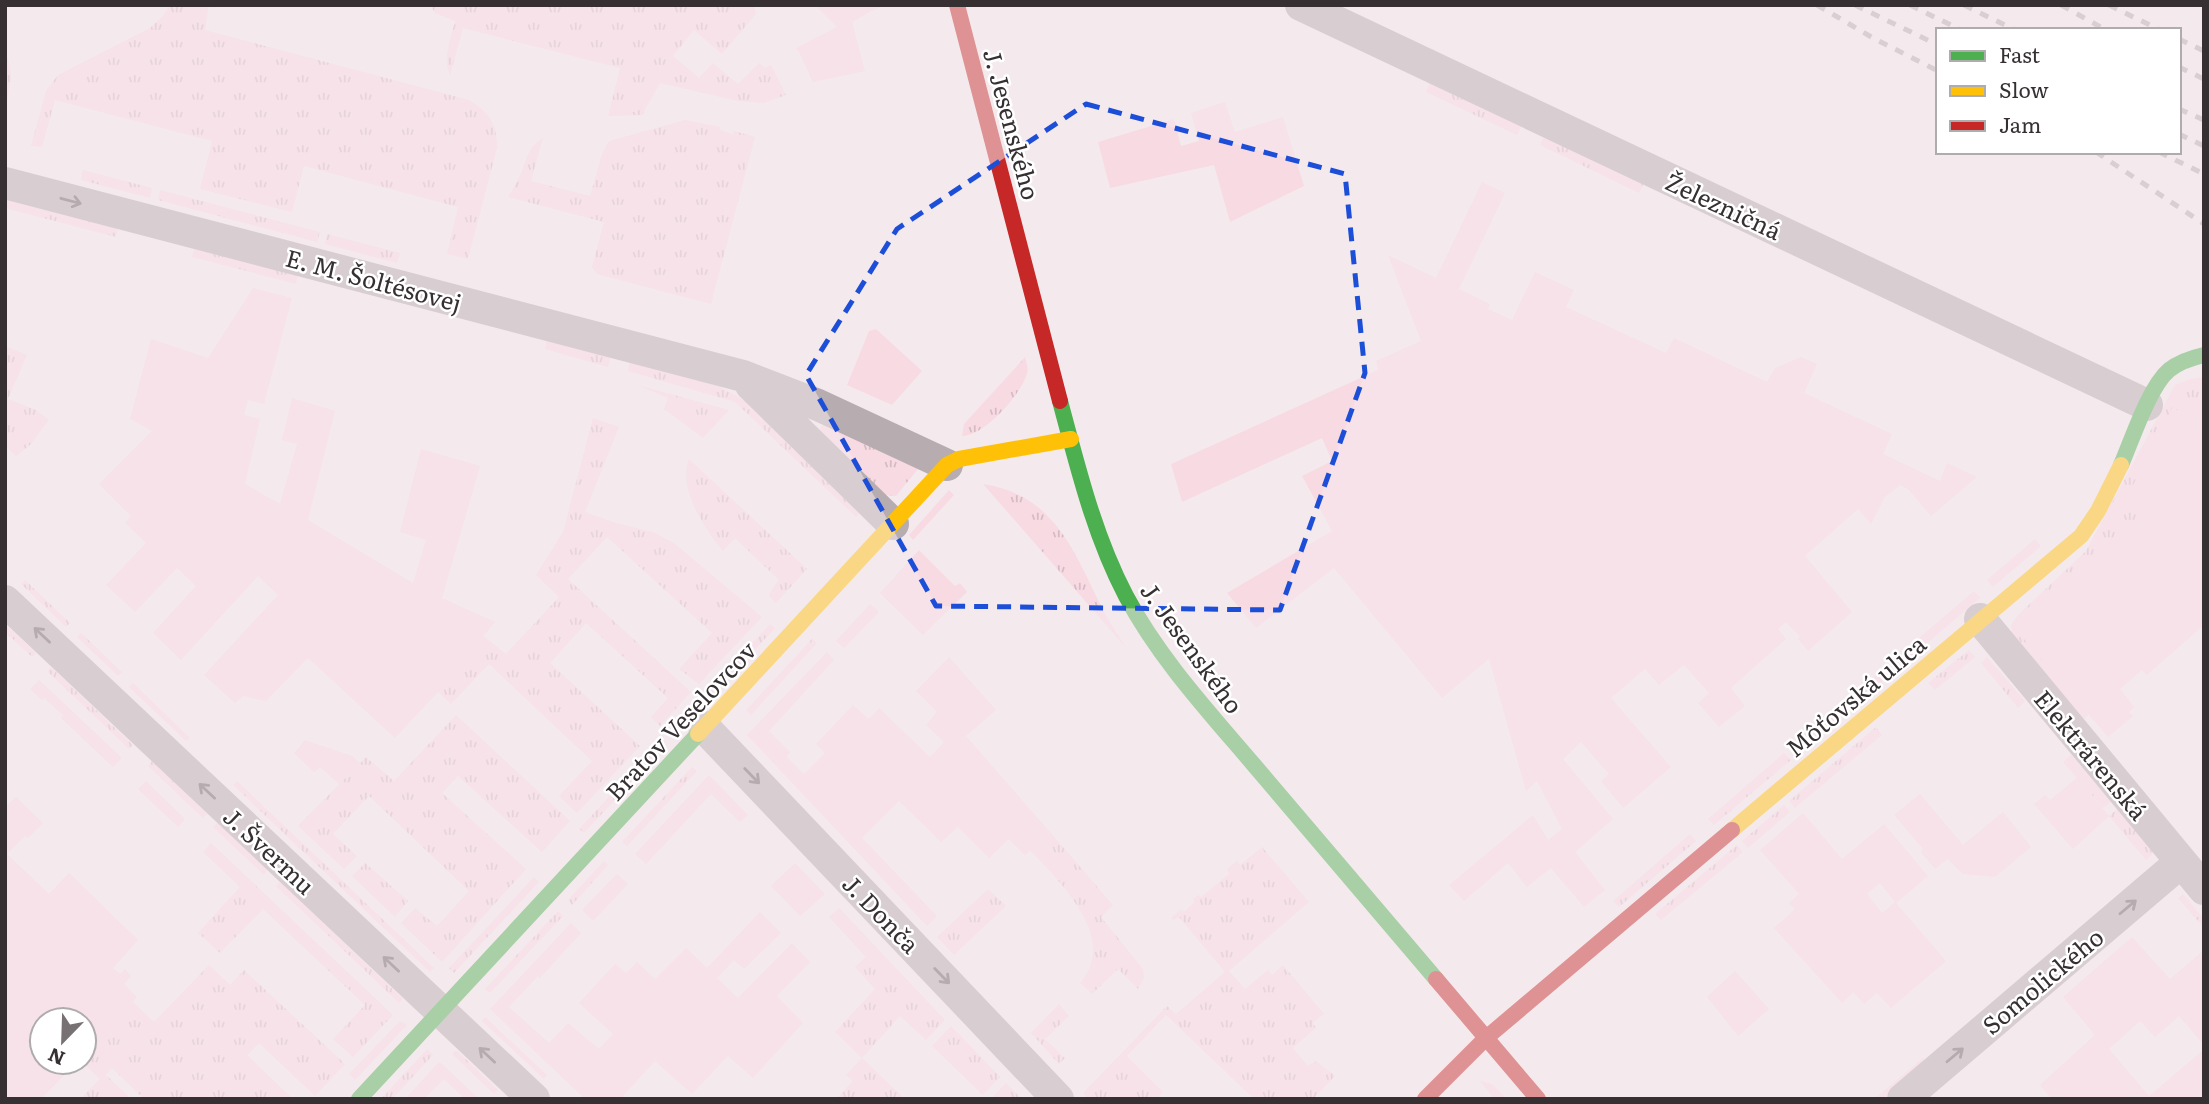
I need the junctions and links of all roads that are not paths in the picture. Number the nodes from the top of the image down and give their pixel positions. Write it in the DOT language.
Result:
graph roads {
  1 [pos="957,5"];
  2 [pos="1301,5"];
  3 [pos="5,183"];
  4 [pos="2204,355"];
  5 [pos="743,376"];
  6 [pos="2147,405"];
  7 [pos="1071,439"];
  8 [pos="947,465"];
  9 [pos="892,524"];
  10 [pos="5,601"];
  11 [pos="1980,619"];
  12 [pos="704,727"];
  13 [pos="2182,862"];
  14 [pos="2204,889"];
  15 [pos="441,1011"];
  16 [pos="1486,1038"];
  17 [pos="359,1099"];
  18 [pos="534,1099"];
  19 [pos="1058,1099"];
  20 [pos="1425,1099"];
  21 [pos="1538,1099"];
  22 [pos="1903,1099"];
  1 -- 7 [label="street, J. Jesenského"];
  2 -- 6 [label="street, Železničná"];
  3 -- 5 [label="street, E. M. Šoltésovej, one-way"];
  4 -- 6 [label="street, Môťovská ulica"];
  5 -- 8 [label="street, E. M. Šoltésovej"];
  5 -- 9 [label="street"];
  6 -- 11 [label="street, Môťovská ulica"];
  7 -- 8 [label="street"];
  7 -- 16 [label="street, J. Jesenského"];
  8 -- 9 [label="street, Bratov Veselovcov"];
  9 -- 12 [label="street, Bratov Veselovcov"];
  15 -- 10 [label="street, J. Švermu, one-way"];
  11 -- 13 [label="street, Elektrárenská"];
  11 -- 16 [label="street, Môťovská ulica"];
  12 -- 15 [label="street, Bratov Veselovcov"];
  12 -- 19 [label="street, J. Donča, one-way"];
  13 -- 14 [label="street, Elektrárenská"];
  22 -- 13 [label="street, Somolického, one-way"];
  15 -- 17 [label="street, Bratov Veselovcov"];
  18 -- 15 [label="street, J. Švermu, one-way"];
  16 -- 20 [label="street, Môťovská ulica"];
  16 -- 21 [label="street, J. Jesenského"];
}
